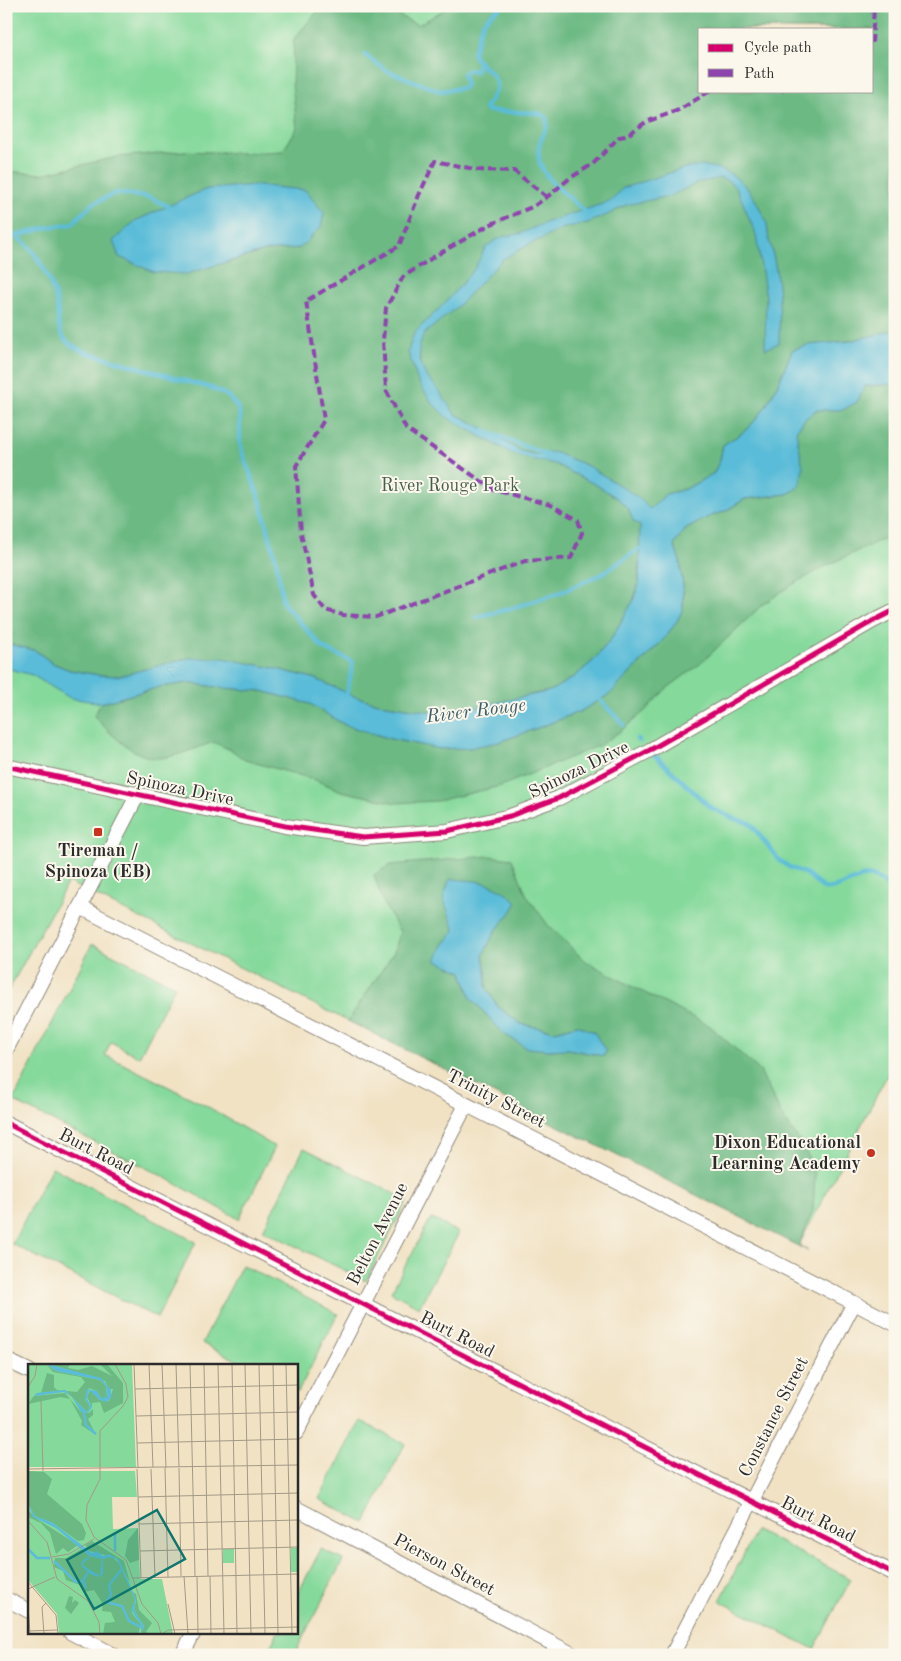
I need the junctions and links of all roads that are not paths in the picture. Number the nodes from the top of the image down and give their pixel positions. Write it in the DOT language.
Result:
graph roads {
  1 [pos="895,610"];
  2 [pos="6,766"];
  3 [pos="138,794"];
  4 [pos="80,907"];
  5 [pos="6,1050"];
  6 [pos="466,1105"];
  7 [pos="6,1123"];
  8 [pos="364,1303"];
  9 [pos="854,1303"];
  10 [pos="895,1324"];
  11 [pos="6,1360"];
  12 [pos="28,1371"];
  13 [pos="298,1429"];
  14 [pos="752,1502"];
  15 [pos="298,1509"];
  16 [pos="895,1574"];
  17 [pos="6,1599"];
  18 [pos="28,1610"];
  19 [pos="74,1634"];
  20 [pos="193,1634"];
  21 [pos="114,1655"];
  22 [pos="182,1655"];
  23 [pos="574,1655"];
  24 [pos="672,1655"];
  1 -- 3 [label="street, Spinoza Drive"];
  2 -- 3 [label="street, Spinoza Drive"];
  3 -- 4 [label="street"];
  4 -- 5 [label="street"];
  4 -- 6 [label="street, Trinity Street"];
  6 -- 8 [label="street, Belton Avenue"];
  6 -- 9 [label="street, Trinity Street"];
  7 -- 8 [label="street, Burt Road"];
  8 -- 13 [label="street, Belton Avenue"];
  8 -- 14 [label="street, Burt Road"];
  9 -- 10 [label="street, Trinity Street"];
  9 -- 14 [label="street, Constance Street"];
  11 -- 12 [label="street"];
  14 -- 16 [label="street, Burt Road"];
  14 -- 24 [label="street, Constance Street"];
  15 -- 23 [label="street, Pierson Street"];
  17 -- 18 [label="street"];
  19 -- 21 [label="street"];
  20 -- 22 [label="street"];
}
